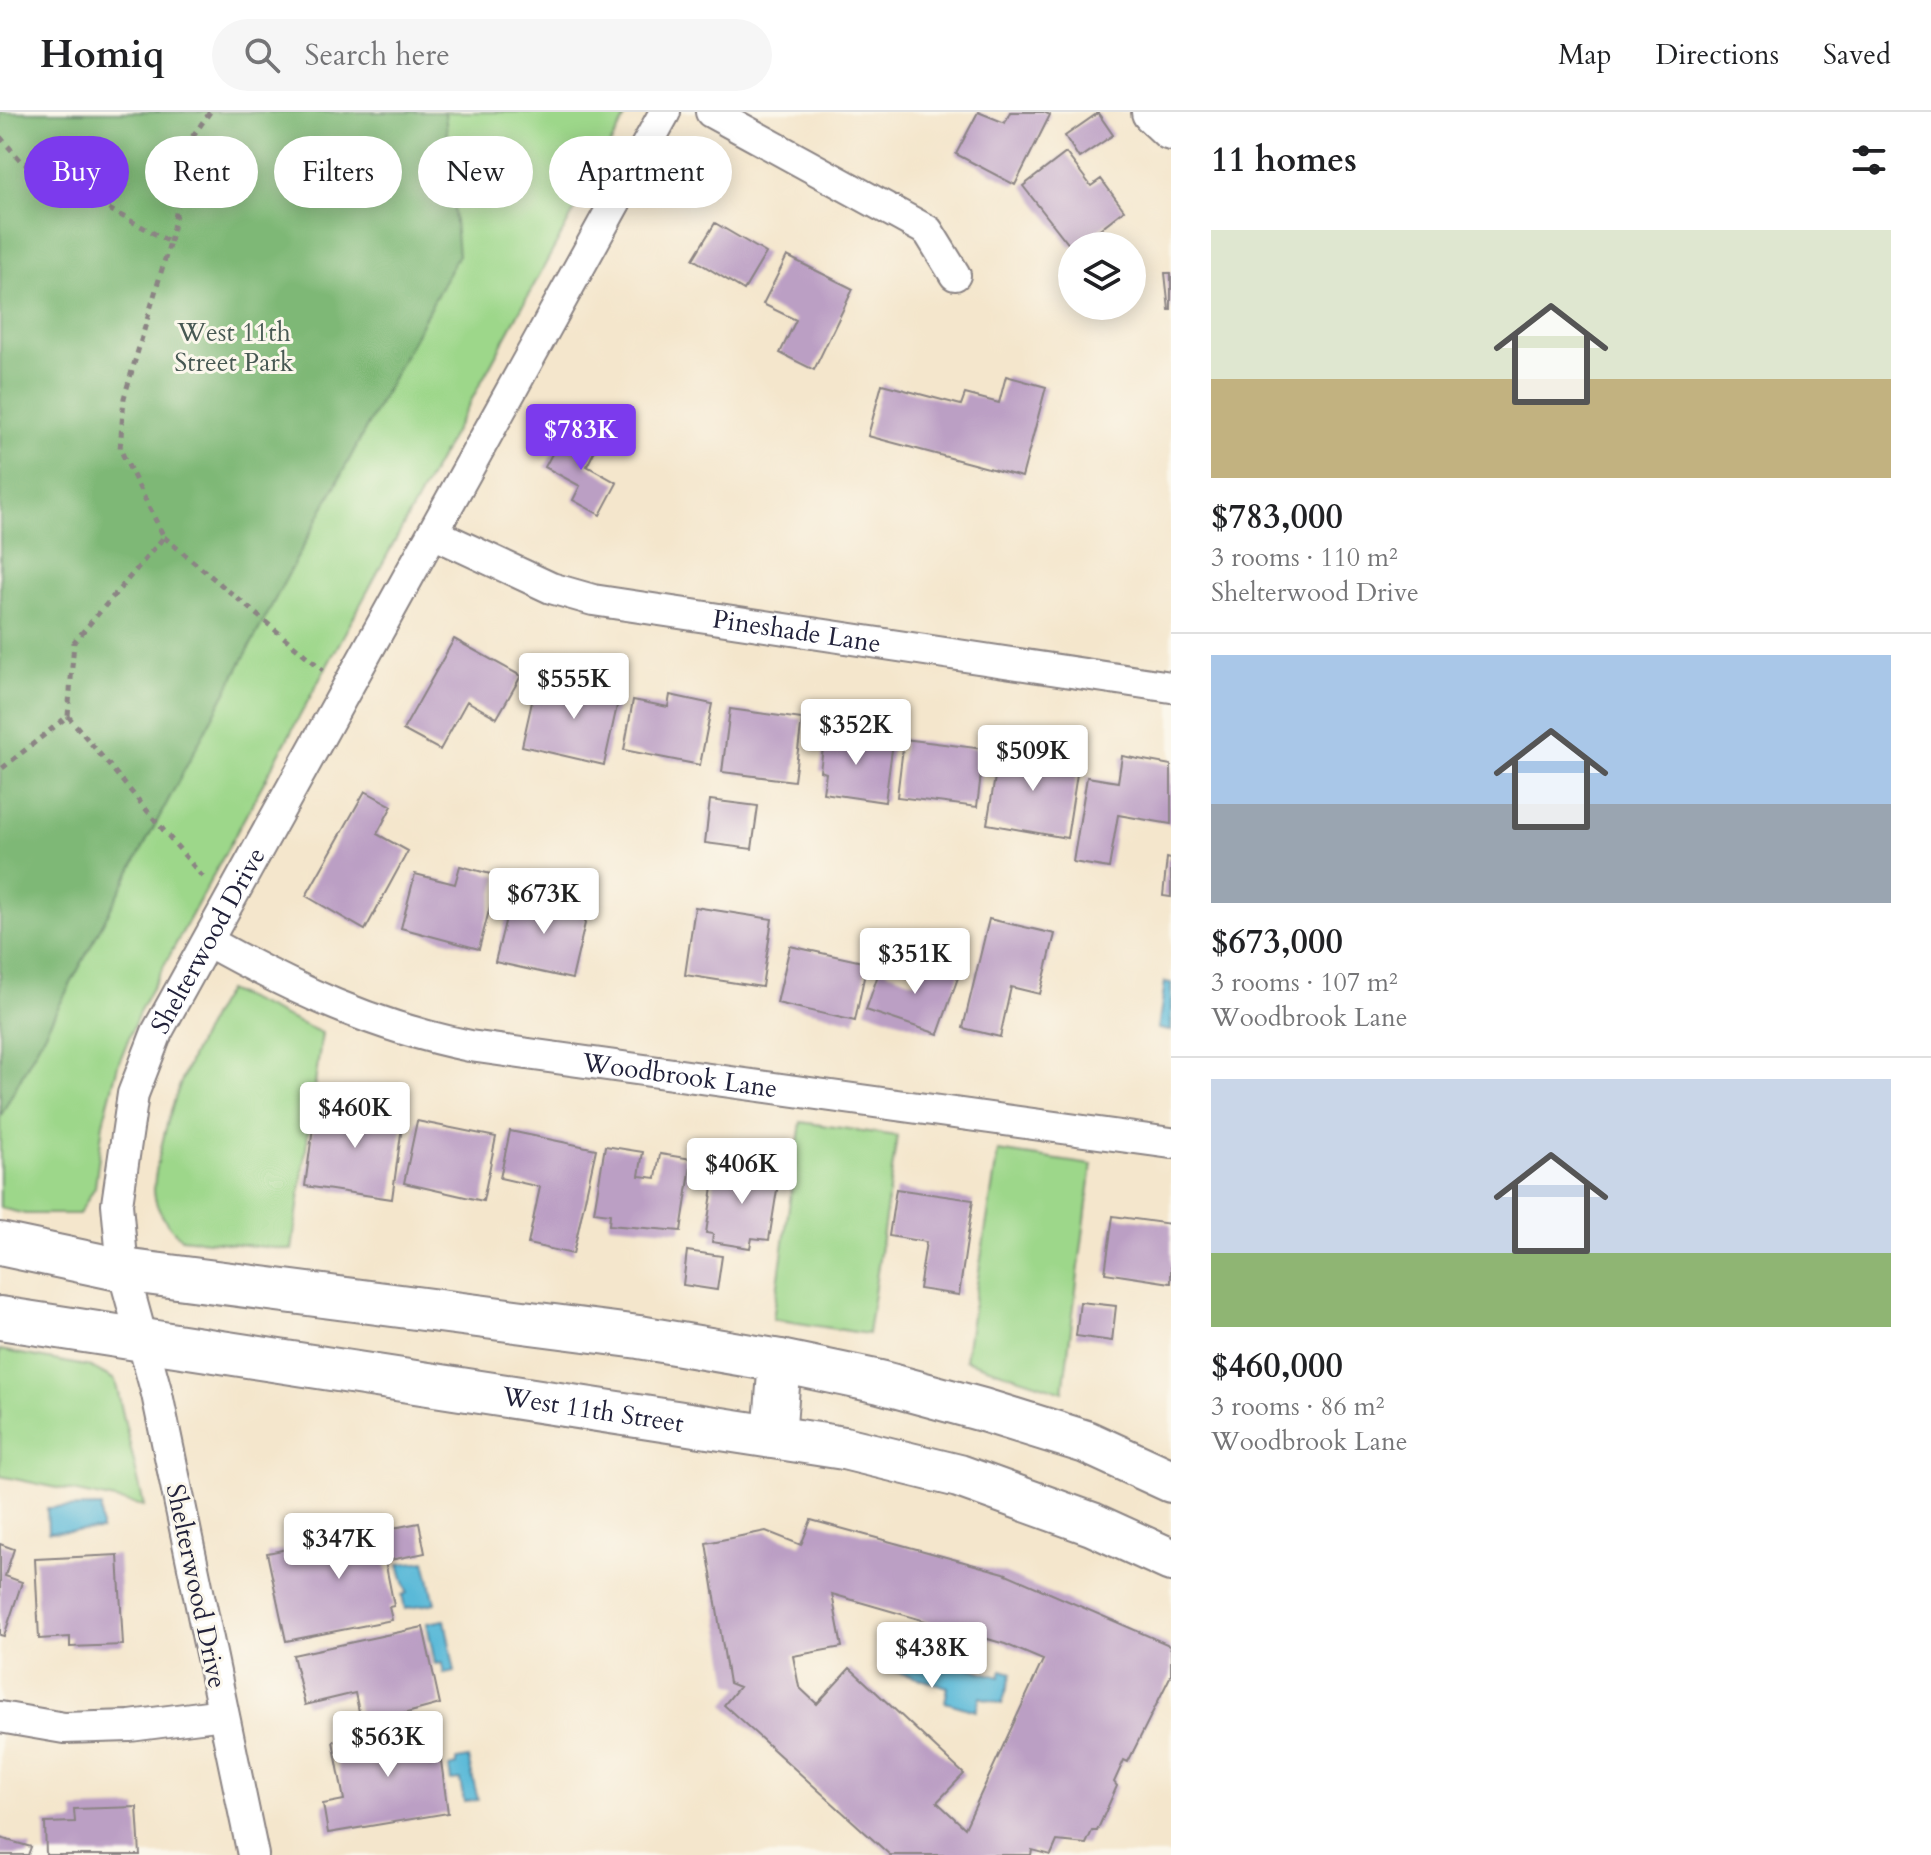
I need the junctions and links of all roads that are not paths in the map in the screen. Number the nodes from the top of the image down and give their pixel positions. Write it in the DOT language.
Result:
graph roads {
  1 [pos="665,112"];
  2 [pos="711,112"];
  3 [pos="1153,112"];
  4 [pos="1171,129"];
  5 [pos="955,275"];
  6 [pos="433,533"];
  7 [pos="1171,687"];
  8 [pos="209,942"];
  9 [pos="1171,1143"];
  10 [pos="0,1244"];
  11 [pos="123,1270"];
  12 [pos="0,1318"];
  13 [pos="143,1343"];
  14 [pos="780,1361"];
  15 [pos="774,1437"];
  16 [pos="1171,1481"];
  17 [pos="1171,1560"];
  18 [pos="223,1714"];
  19 [pos="0,1717"];
  20 [pos="253,1855"];
  1 -- 6 [label="street, Shelterwood Drive"];
  2 -- 5 [label="street"];
  3 -- 4 [label="main road"];
  6 -- 7 [label="street, Pineshade Lane"];
  6 -- 8 [label="street, Shelterwood Drive"];
  8 -- 9 [label="street, Woodbrook Lane"];
  8 -- 11 [label="street, Shelterwood Drive"];
  10 -- 11 [label="main road"];
  11 -- 13 [label="street, Shelterwood Drive"];
  11 -- 14 [label="main road"];
  12 -- 13 [label="main road, West 11th Street"];
  13 -- 15 [label="main road, West 11th Street"];
  13 -- 18 [label="street, Shelterwood Drive"];
  14 -- 15 [label="main road"];
  14 -- 16 [label="main road"];
  15 -- 17 [label="main road, West 11th Street"];
  18 -- 19 [label="street"];
  18 -- 20 [label="street, Shelterwood Drive"];
}
